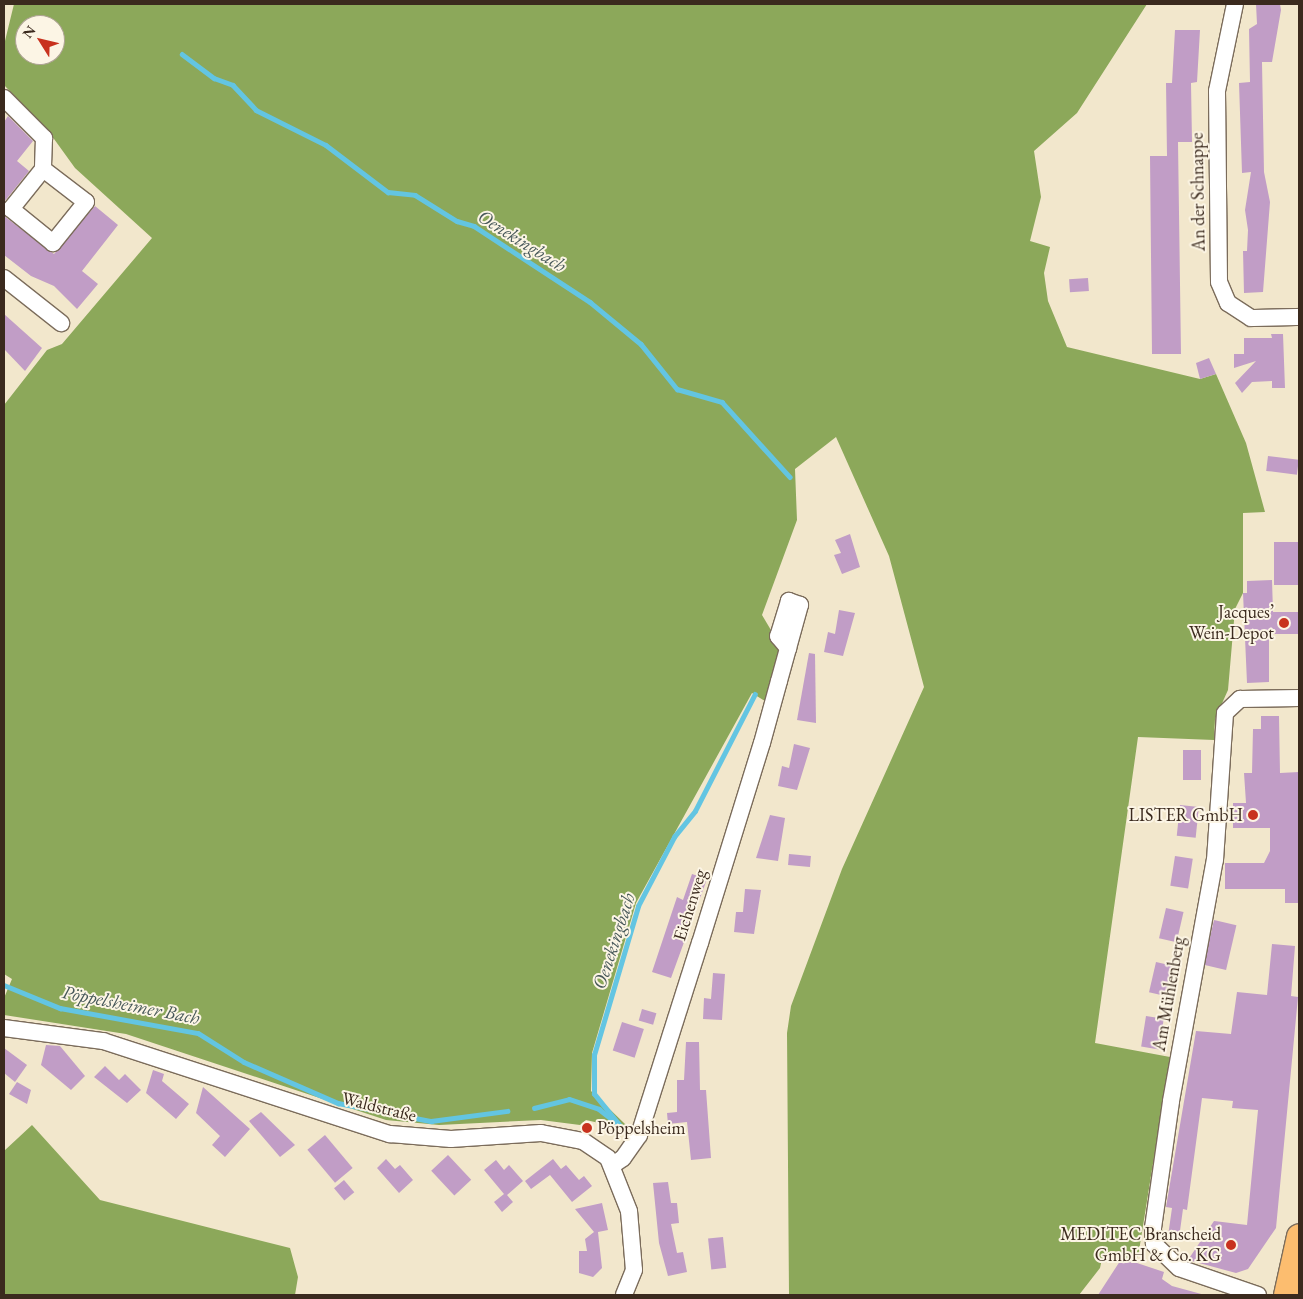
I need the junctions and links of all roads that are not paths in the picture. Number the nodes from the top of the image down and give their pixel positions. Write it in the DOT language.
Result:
graph roads {
  1 [pos="1235,4"];
  2 [pos="4,98"];
  3 [pos="43,169"];
  4 [pos="4,278"];
  5 [pos="1299,317"];
  6 [pos="61,323"];
  7 [pos="788,648"];
  8 [pos="1299,698"];
  9 [pos="4,1028"];
  10 [pos="613,1164"];
  11 [pos="1299,1236"];
  12 [pos="624,1295"];
  13 [pos="1258,1295"];
  14 [pos="1286,1295"];
  1 -- 5 [label="street, An der Schnappe"];
  2 -- 3 [label="street"];
  3 -- 3 [label="street"];
  4 -- 6 [label="street"];
  7 -- 10 [label="street, Eichenweg"];
  8 -- 13 [label="street, Am Mühlenberg"];
  9 -- 10 [label="street, Waldstraße"];
  10 -- 12 [label="street"];
  11 -- 14 [label="main road"];
}
